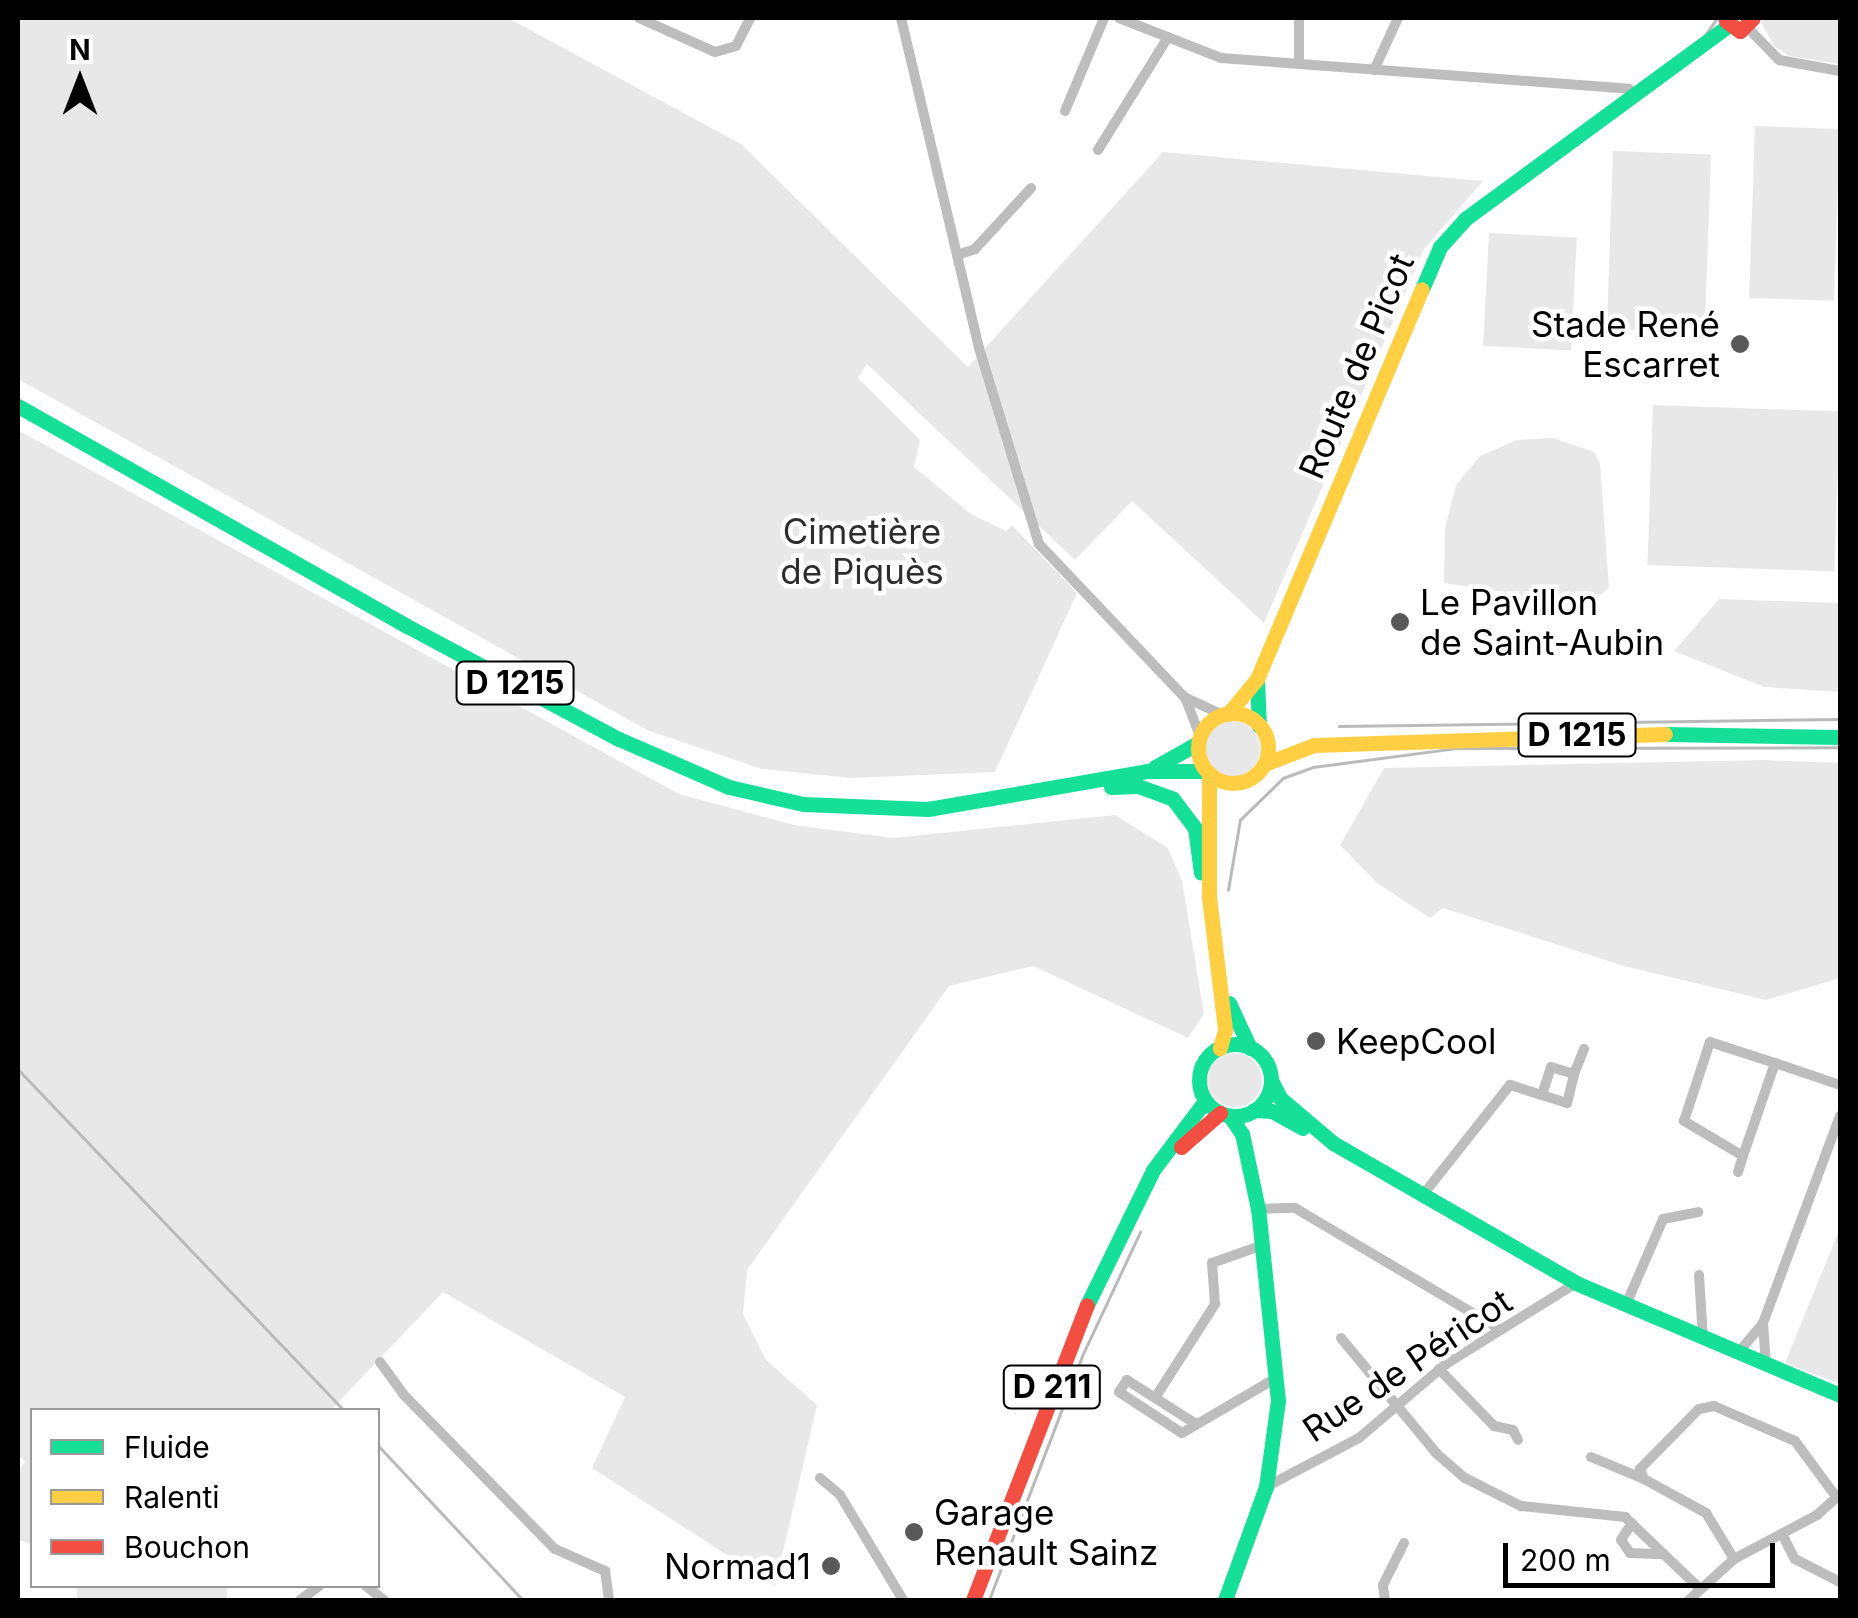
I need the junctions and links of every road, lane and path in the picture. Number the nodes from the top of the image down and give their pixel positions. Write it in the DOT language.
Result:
graph roads {
  1 [pos="638,18"];
  2 [pos="750,18"];
  3 [pos="900,18"];
  4 [pos="1104,18"];
  5 [pos="1119,18"];
  6 [pos="1299,18"];
  7 [pos="1398,18"];
  8 [pos="1138,21"];
  9 [pos="1726,22"];
  10 [pos="1750,23"];
  11 [pos="1168,37"];
  12 [pos="1298,64"];
  13 [pos="1374,70"];
  14 [pos="1840,72"];
  15 [pos="1636,97"];
  16 [pos="1064,111"];
  17 [pos="1098,150"];
  18 [pos="1031,188"];
  19 [pos="957,255"];
  20 [pos="18,406"];
  21 [pos="1257,679"];
  22 [pos="1184,696"];
  23 [pos="1225,714"];
  24 [pos="1262,730"];
  25 [pos="1840,737"];
  26 [pos="1199,740"];
  27 [pos="1314,745"];
  28 [pos="1264,764"];
  29 [pos="1146,771"];
  30 [pos="1208,772"];
  31 [pos="1244,781"];
  32 [pos="1058,790"];
  33 [pos="1214,824"];
  34 [pos="1212,943"];
  35 [pos="1218,976"];
  36 [pos="1220,1048"];
  37 [pos="1250,1048"];
  38 [pos="1584,1049"];
  39 [pos="1775,1064"];
  40 [pos="1574,1074"];
  41 [pos="1270,1080"];
  42 [pos="1840,1085"];
  43 [pos="1542,1094"];
  44 [pos="1205,1101"];
  45 [pos="1252,1111"];
  46 [pos="1225,1115"];
  47 [pos="1840,1116"];
  48 [pos="1242,1134"];
  49 [pos="1333,1144"];
  50 [pos="1744,1156"];
  51 [pos="1738,1172"];
  52 [pos="1422,1196"];
  53 [pos="1258,1209"];
  54 [pos="1698,1212"];
  55 [pos="1128,1218"];
  56 [pos="1264,1244"];
  57 [pos="1699,1275"];
  58 [pos="1576,1283"];
  59 [pos="1624,1308"];
  60 [pos="1763,1324"];
  61 [pos="1500,1330"];
  62 [pos="1341,1338"];
  63 [pos="1703,1341"];
  64 [pos="1738,1354"];
  65 [pos="380,1362"];
  66 [pos="1766,1366"];
  67 [pos="1439,1369"];
  68 [pos="1278,1377"];
  69 [pos="1840,1395"];
  70 [pos="1155,1398"];
  71 [pos="1398,1404"];
  72 [pos="1196,1424"];
  73 [pos="1518,1440"];
  74 [pos="1591,1457"];
  75 [pos="820,1478"];
  76 [pos="1644,1479"];
  77 [pos="1266,1488"];
  78 [pos="1839,1496"];
  79 [pos="1632,1523"];
  80 [pos="1782,1534"];
  81 [pos="1404,1543"];
  82 [pos="1664,1554"];
  83 [pos="1734,1558"];
  84 [pos="985,1560"];
  85 [pos="1840,1582"];
  86 [pos="1697,1586"];
  87 [pos="609,1600"];
  88 [pos="903,1600"];
  89 [pos="963,1600"];
  90 [pos="973,1600"];
  91 [pos="1226,1600"];
  92 [pos="1385,1600"];
  93 [pos="1689,1600"];
  1 -- 2 [label="street"];
  3 -- 19 [label="street"];
  4 -- 16 [label="street"];
  5 -- 8 [label="street"];
  6 -- 12 [label="street"];
  7 -- 13 [label="street"];
  8 -- 11 [label="street"];
  9 -- 10 [label="main road"];
  9 -- 15 [label="main road, Route de Picot"];
  10 -- 14 [label="street"];
  11 -- 12 [label="street"];
  11 -- 17 [label="street"];
  12 -- 13 [label="street"];
  13 -- 15 [label="street"];
  15 -- 21 [label="main road, Route de Picot"];
  18 -- 19 [label="street"];
  19 -- 22 [label="street"];
  20 -- 32 [label="main road, D 1215"];
  21 -- 23 [label="main road, Route de Picot"];
  21 -- 24 [label="main road, Route de Picot"];
  22 -- 23 [label="street"];
  22 -- 26 [label="street"];
  23 -- 24 [label="main road"];
  23 -- 26 [label="main road"];
  24 -- 27 [label="main road, D 1215"];
  24 -- 28 [label="main road"];
  25 -- 27 [label="main road, D 1215"];
  26 -- 29 [label="main road, D 1215"];
  26 -- 30 [label="main road"];
  27 -- 28 [label="main road, D 1215"];
  28 -- 31 [label="main road"];
  29 -- 30 [label="main road, D 1215"];
  29 -- 32 [label="main road, D 1215"];
  30 -- 31 [label="main road"];
  30 -- 33 [label="main road"];
  31 -- 33 [label="main road"];
  32 -- 34 [label="main road"];
  33 -- 34 [label="main road"];
  34 -- 35 [label="main road"];
  35 -- 36 [label="main road"];
  35 -- 37 [label="main road"];
  36 -- 37 [label="main road"];
  36 -- 44 [label="main road"];
  37 -- 41 [label="main road"];
  38 -- 40 [label="street"];
  39 -- 42 [label="street"];
  39 -- 50 [label="street"];
  39 -- 50 [label="street"];
  40 -- 43 [label="street"];
  40 -- 43 [label="street"];
  41 -- 45 [label="main road"];
  41 -- 49 [label="main road"];
  43 -- 52 [label="street"];
  44 -- 46 [label="main road"];
  44 -- 55 [label="main road, D 211"];
  45 -- 46 [label="main road"];
  45 -- 48 [label="main road"];
  45 -- 49 [label="main road"];
  46 -- 48 [label="main road"];
  46 -- 55 [label="main road, D 211"];
  47 -- 60 [label="street"];
  48 -- 53 [label="main road"];
  49 -- 52 [label="main road"];
  50 -- 51 [label="street"];
  52 -- 58 [label="main road"];
  53 -- 56 [label="main road"];
  53 -- 61 [label="street"];
  54 -- 59 [label="street"];
  55 -- 84 [label="main road, D 211"];
  56 -- 68 [label="main road"];
  56 -- 70 [label="street"];
  57 -- 63 [label="street"];
  58 -- 59 [label="main road"];
  58 -- 61 [label="street, Rue de Péricot"];
  59 -- 63 [label="main road"];
  60 -- 64 [label="street"];
  60 -- 66 [label="street"];
  61 -- 67 [label="street, Rue de Péricot"];
  62 -- 71 [label="street"];
  63 -- 64 [label="main road"];
  64 -- 66 [label="main road"];
  65 -- 87 [label="street"];
  66 -- 69 [label="main road"];
  67 -- 71 [label="street, Rue de Péricot"];
  67 -- 73 [label="street"];
  68 -- 72 [label="street"];
  68 -- 77 [label="main road"];
  70 -- 72 [label="street"];
  70 -- 72 [label="street"];
  71 -- 77 [label="street, Rue de Péricot"];
  71 -- 79 [label="street"];
  74 -- 76 [label="street"];
  75 -- 88 [label="street"];
  76 -- 78 [label="street"];
  76 -- 83 [label="street"];
  77 -- 91 [label="main road"];
  78 -- 80 [label="street"];
  79 -- 82 [label="street"];
  79 -- 82 [label="street"];
  80 -- 83 [label="street"];
  80 -- 85 [label="street"];
  81 -- 92 [label="street"];
  82 -- 86 [label="street"];
  83 -- 86 [label="street"];
  84 -- 89 [label="main road, D 211"];
  84 -- 90 [label="main road, D 211"];
  86 -- 93 [label="street"];
}
